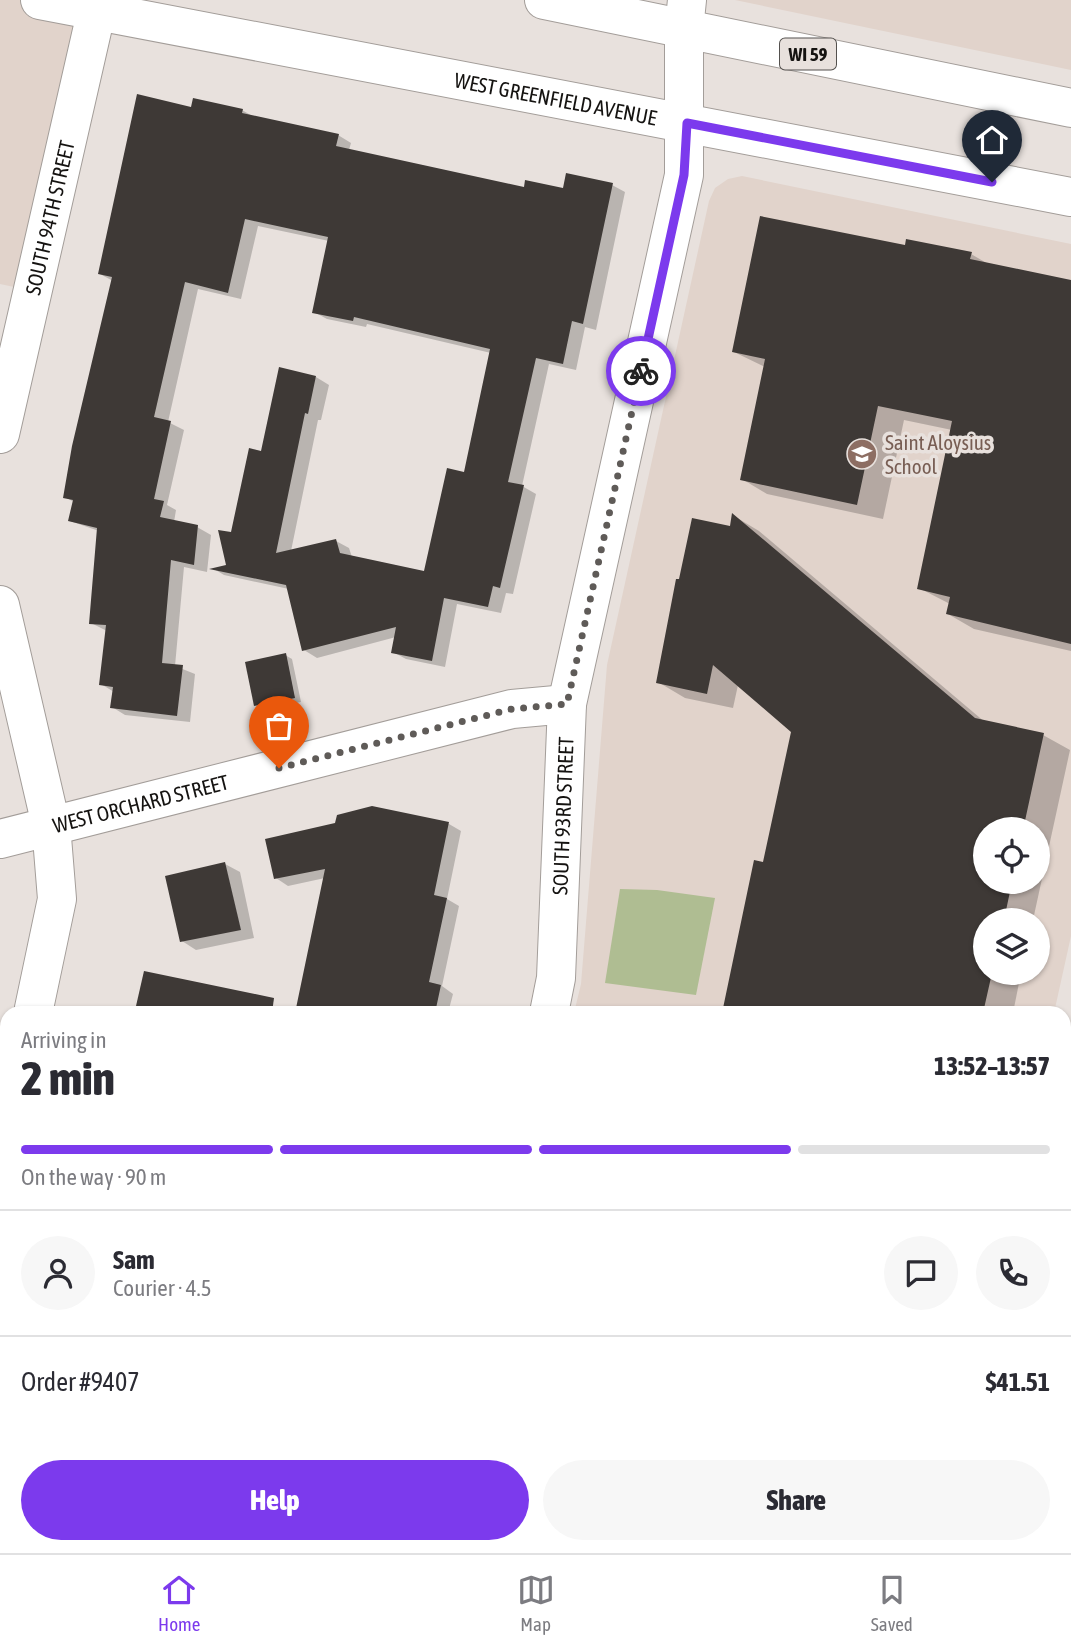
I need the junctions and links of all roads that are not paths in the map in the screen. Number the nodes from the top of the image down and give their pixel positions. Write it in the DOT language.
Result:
graph roads {
  1 [pos="40,0"];
  2 [pos="544,0"];
  3 [pos="97,5"];
  4 [pos="686,14"];
  5 [pos="1071,108"];
  6 [pos="687,123"];
  7 [pos="1071,197"];
  8 [pos="0,434"];
  9 [pos="0,605"];
  10 [pos="567,704"];
  11 [pos="51,825"];
  12 [pos="0,839"];
  13 [pos="34,1006"];
  14 [pos="550,1006"];
  1 -- 3 [label="street, WEST GREENFIELD AVENUE"];
  2 -- 4 [label="street, WI 59"];
  3 -- 6 [label="street, WEST GREENFIELD AVENUE"];
  3 -- 8 [label="street, SOUTH 94TH STREET"];
  4 -- 5 [label="street, WI 59"];
  4 -- 6 [label="street, SOUTH 93RD STREET"];
  6 -- 7 [label="street, WEST GREENFIELD AVENUE"];
  6 -- 10 [label="street, SOUTH 93RD STREET"];
  9 -- 11 [label="street"];
  10 -- 11 [label="street, WEST ORCHARD STREET"];
  10 -- 14 [label="street, SOUTH 93RD STREET"];
  11 -- 12 [label="street, WEST ORCHARD STREET"];
  11 -- 13 [label="street"];
}
